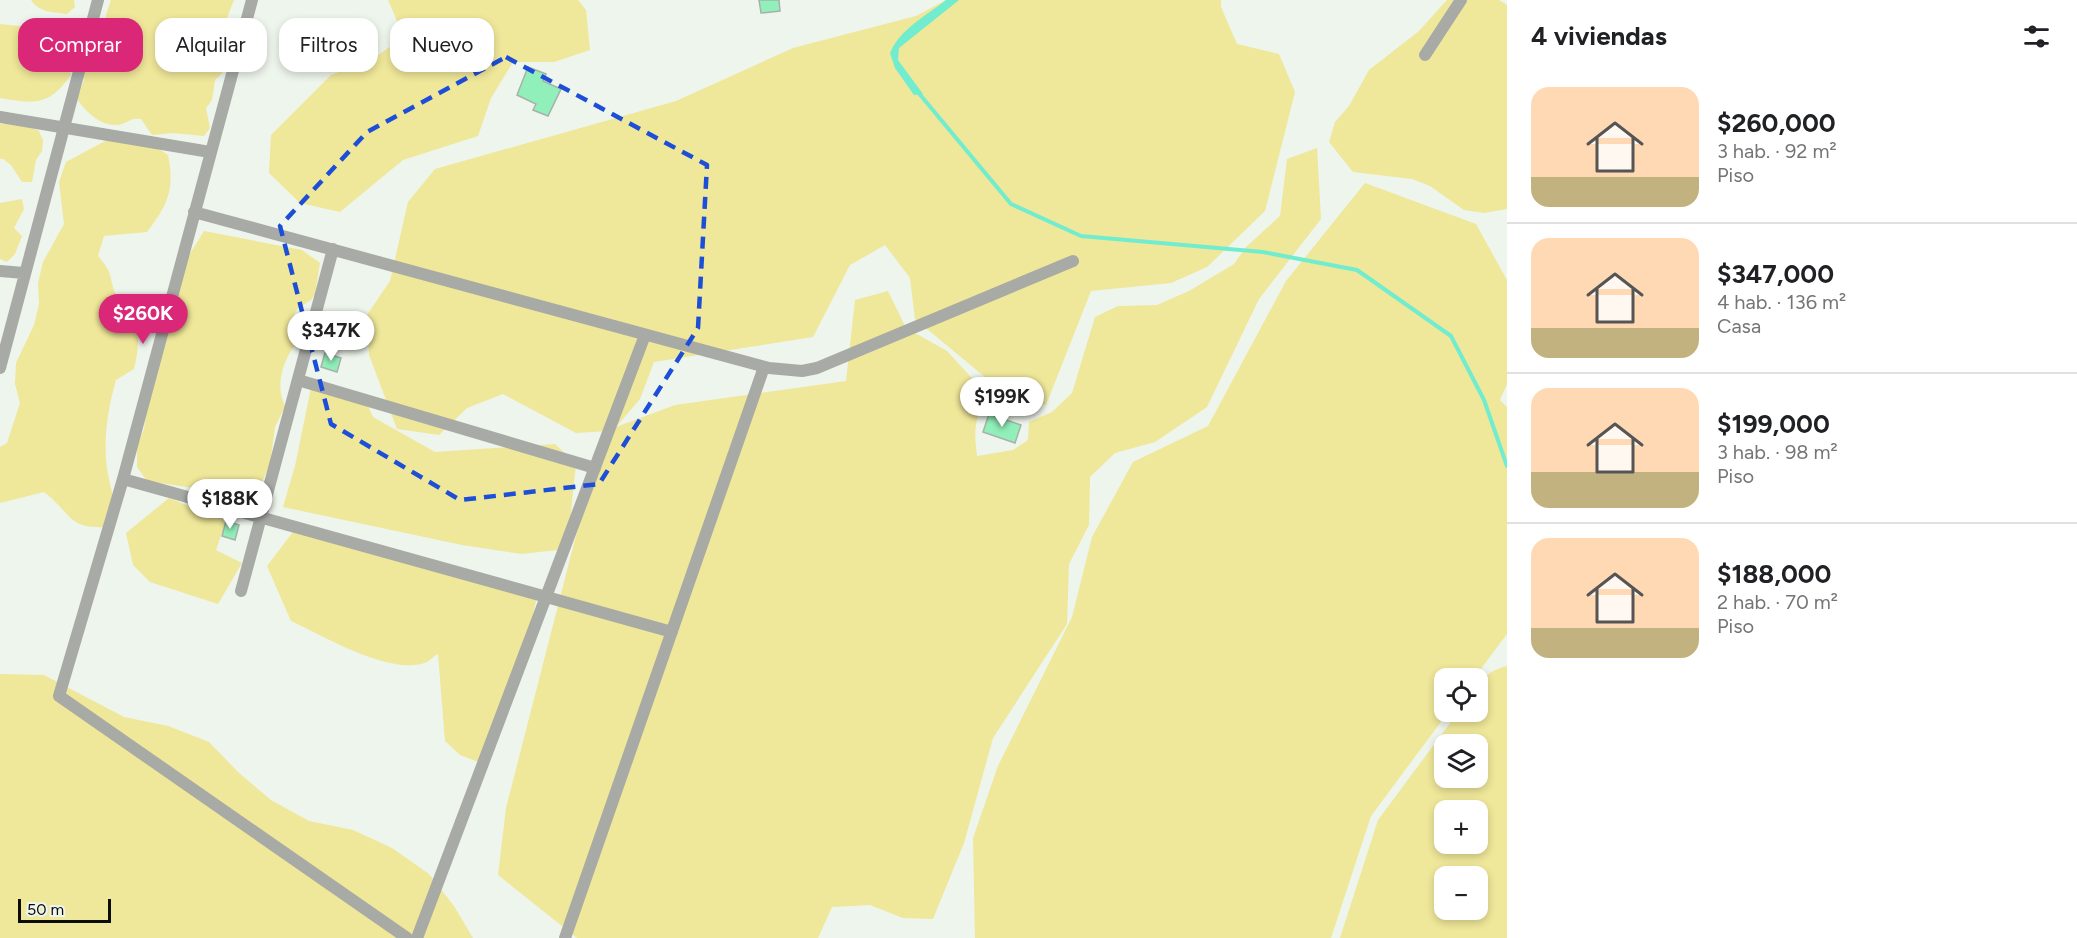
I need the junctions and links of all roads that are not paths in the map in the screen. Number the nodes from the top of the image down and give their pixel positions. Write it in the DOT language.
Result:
graph roads {
  1 [pos="98,0"];
  2 [pos="252,0"];
  3 [pos="1461,0"];
  4 [pos="1425,55"];
  5 [pos="0,117"];
  6 [pos="62,127"];
  7 [pos="210,152"];
  8 [pos="194,212"];
  9 [pos="333,249"];
  10 [pos="1073,261"];
  11 [pos="0,271"];
  12 [pos="24,273"];
  13 [pos="645,334"];
  14 [pos="764,367"];
  15 [pos="0,368"];
  16 [pos="298,380"];
  17 [pos="595,468"];
  18 [pos="123,479"];
  19 [pos="261,517"];
  20 [pos="241,591"];
  21 [pos="546,597"];
  22 [pos="672,632"];
  23 [pos="407,938"];
  24 [pos="417,938"];
  25 [pos="565,938"];
  1 -- 6 [label="street"];
  2 -- 7 [label="street"];
  3 -- 4 [label="street"];
  5 -- 6 [label="street"];
  6 -- 7 [label="street"];
  6 -- 12 [label="street"];
  7 -- 8 [label="street"];
  8 -- 9 [label="street"];
  8 -- 18 [label="street"];
  9 -- 13 [label="street"];
  9 -- 16 [label="street"];
  10 -- 14 [label="street"];
  11 -- 12 [label="street"];
  12 -- 15 [label="street"];
  13 -- 14 [label="street"];
  13 -- 17 [label="street"];
  14 -- 22 [label="street"];
  16 -- 17 [label="street"];
  16 -- 19 [label="street"];
  17 -- 21 [label="street"];
  18 -- 19 [label="street"];
  18 -- 23 [label="street"];
  19 -- 20 [label="street"];
  19 -- 21 [label="street"];
  21 -- 22 [label="street"];
  21 -- 24 [label="street"];
  22 -- 25 [label="street"];
}
